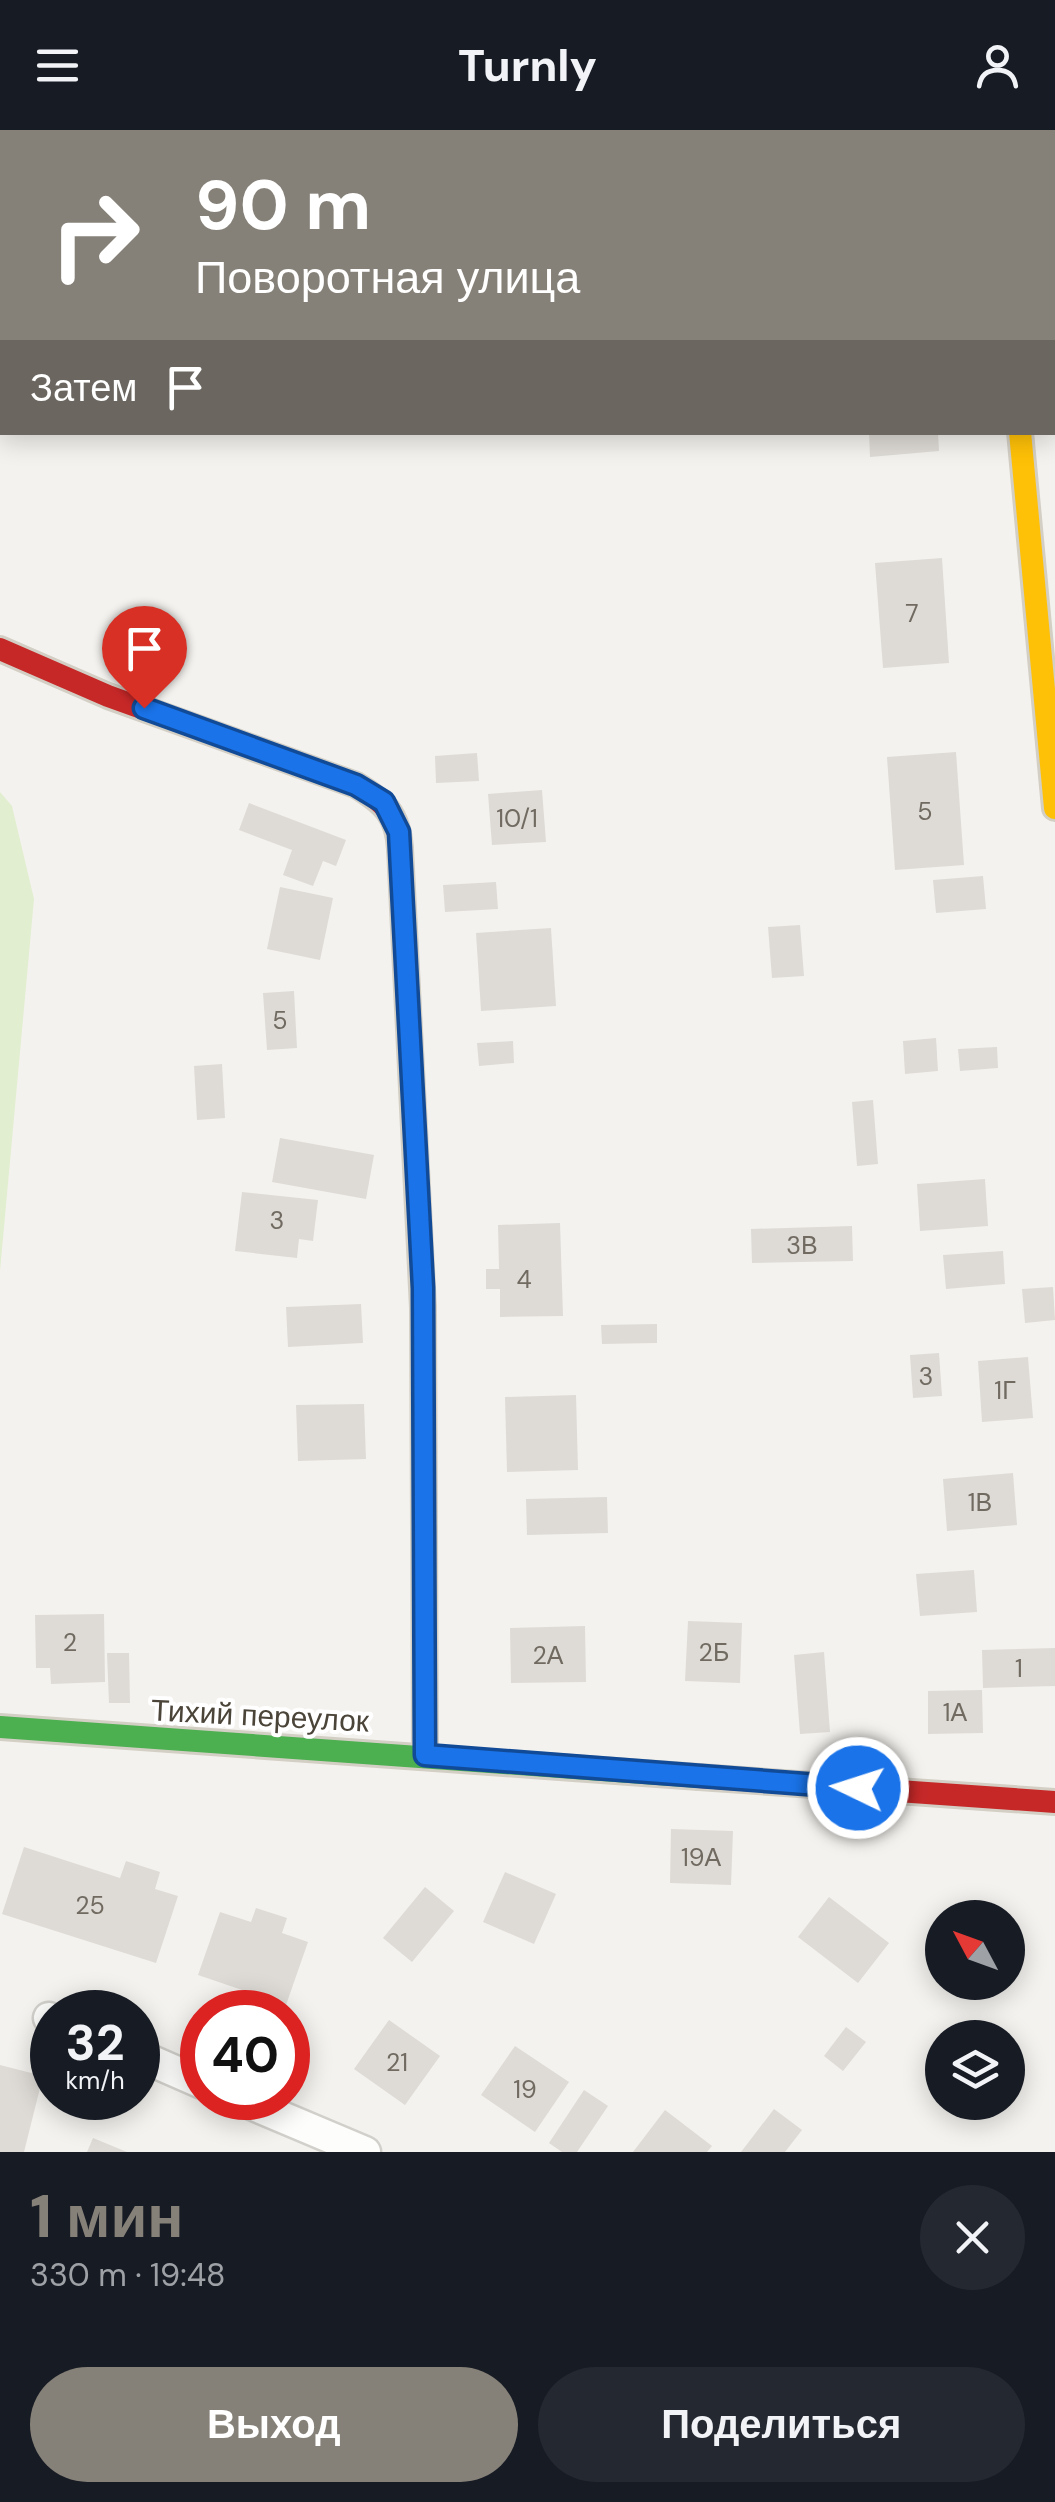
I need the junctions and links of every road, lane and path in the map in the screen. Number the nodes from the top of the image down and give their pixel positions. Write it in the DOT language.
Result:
graph roads {
  1 [pos="1020,435"];
  2 [pos="0,649"];
  3 [pos="1055,808"];
  4 [pos="0,1728"];
  5 [pos="425,1755"];
  6 [pos="1055,1802"];
  7 [pos="290,2120"];
  8 [pos="366,2152"];
  1 -- 3 [label="street"];
  2 -- 5 [label="street"];
  4 -- 5 [label="street, Тихий переулок"];
  5 -- 6 [label="street, Тихий переулок"];
  7 -- 8 [label="street"];
}
